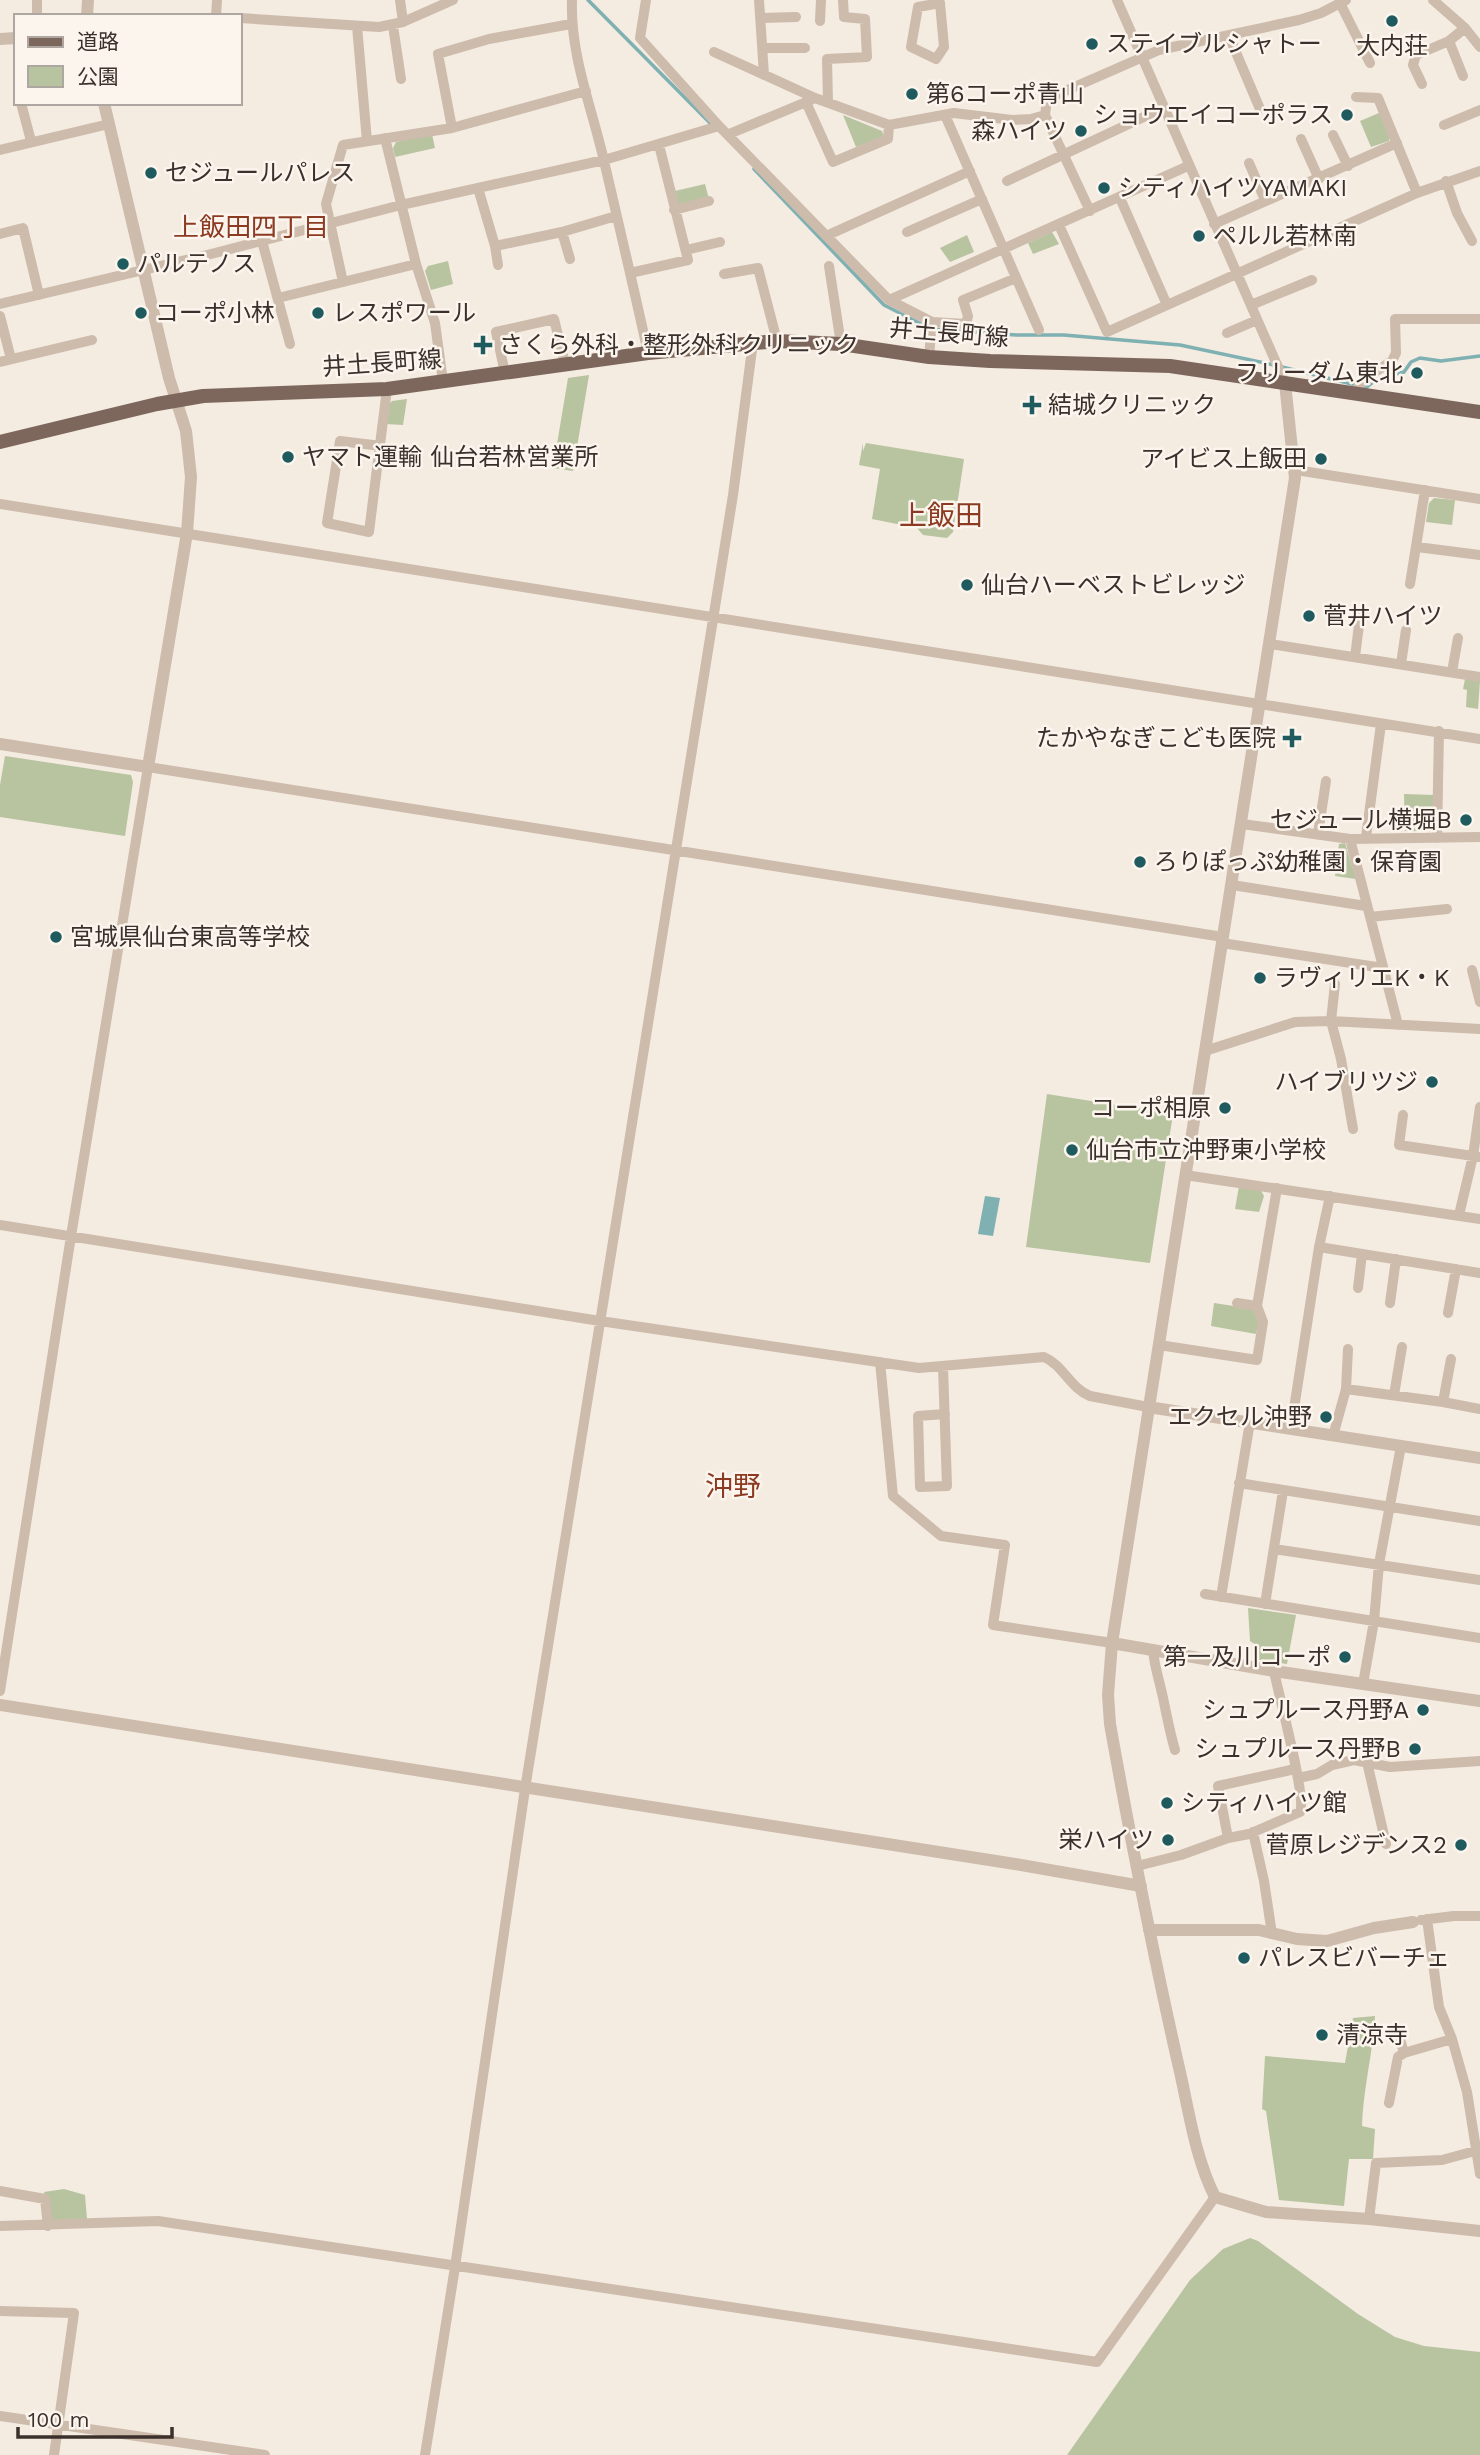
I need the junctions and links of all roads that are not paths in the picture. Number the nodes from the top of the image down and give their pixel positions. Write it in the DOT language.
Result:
graph roads {
  1 [pos="400,0"];
  2 [pos="453,0"];
  3 [pos="572,0"];
  4 [pos="646,0"];
  5 [pos="760,0"];
  6 [pos="821,0"];
  7 [pos="843,0"];
  8 [pos="1117,0"];
  9 [pos="1433,0"];
  10 [pos="940,2"];
  11 [pos="1343,2"];
  12 [pos="796,17"];
  13 [pos="242,18"];
  14 [pos="762,18"];
  15 [pos="820,21"];
  16 [pos="398,24"];
  17 [pos="571,24"];
  18 [pos="357,26"];
  19 [pos="1465,28"];
  20 [pos="1229,36"];
  21 [pos="1449,41"];
  22 [pos="1480,47"];
  23 [pos="763,48"];
  24 [pos="805,48"];
  25 [pos="714,52"];
  26 [pos="1142,57"];
  27 [pos="1370,63"];
  28 [pos="764,75"];
  29 [pos="1462,76"];
  30 [pos="401,79"];
  31 [pos="1422,84"];
  32 [pos="586,91"];
  33 [pos="1356,97"];
  34 [pos="811,100"];
  35 [pos="828,103"];
  36 [pos="22,105"];
  37 [pos="104,105"];
  38 [pos="1163,108"];
  39 [pos="1260,109"];
  40 [pos="1480,110"];
  41 [pos="945,115"];
  42 [pos="1045,115"];
  43 [pos="109,124"];
  44 [pos="889,125"];
  45 [pos="1444,125"];
  46 [pos="452,128"];
  47 [pos="715,128"];
  48 [pos="729,134"];
  49 [pos="1333,135"];
  50 [pos="385,138"];
  51 [pos="1301,139"];
  52 [pos="31,141"];
  53 [pos="368,141"];
  54 [pos="1397,143"];
  55 [pos="659,145"];
  56 [pos="0,149"];
  57 [pos="1065,155"];
  58 [pos="604,160"];
  59 [pos="1249,163"];
  60 [pos="1188,166"];
  61 [pos="1348,166"];
  62 [pos="970,171"];
  63 [pos="1480,171"];
  64 [pos="1319,178"];
  65 [pos="1007,181"];
  66 [pos="1446,181"];
  67 [pos="478,188"];
  68 [pos="1418,192"];
  69 [pos="1121,198"];
  70 [pos="982,199"];
  71 [pos="1265,200"];
  72 [pos="709,201"];
  73 [pos="401,205"];
  74 [pos="674,210"];
  75 [pos="1090,211"];
  76 [pos="616,216"];
  77 [pos="1214,223"];
  78 [pos="330,224"];
  79 [pos="1059,225"];
  80 [pos="562,232"];
  81 [pos="907,232"];
  82 [pos="0,234"];
  83 [pos="826,236"];
  84 [pos="262,241"];
  85 [pos="1472,241"];
  86 [pos="720,242"];
  87 [pos="495,246"];
  88 [pos="686,250"];
  89 [pos="1004,250"];
  90 [pos="570,259"];
  91 [pos="416,264"];
  92 [pos="498,265"];
  93 [pos="829,266"];
  94 [pos="143,270"];
  95 [pos="630,273"];
  96 [pos="724,274"];
  97 [pos="1237,274"];
  98 [pos="1016,278"];
  99 [pos="1312,280"];
  100 [pos="343,282"];
  101 [pos="39,295"];
  102 [pos="278,298"];
  103 [pos="890,300"];
  104 [pos="0,304"];
  105 [pos="1167,305"];
  106 [pos="1251,305"];
  107 [pos="0,316"];
  108 [pos="1257,320"];
  109 [pos="1480,320"];
  110 [pos="931,327"];
  111 [pos="1040,330"];
  112 [pos="1227,333"];
  113 [pos="92,340"];
  114 [pos="777,341"];
  115 [pos="753,342"];
  116 [pos="290,344"];
  117 [pos="841,344"];
  118 [pos="648,353"];
  119 [pos="929,357"];
  120 [pos="11,359"];
  121 [pos="0,362"];
  122 [pos="565,364"];
  123 [pos="505,373"];
  124 [pos="443,382"];
  125 [pos="1285,383"];
  126 [pos="387,389"];
  127 [pos="1353,393"];
  128 [pos="176,400"];
  129 [pos="1480,412"];
  130 [pos="0,442"];
  131 [pos="381,446"];
  132 [pos="1296,470"];
  133 [pos="1425,490"];
  134 [pos="1480,499"];
  135 [pos="0,504"];
  136 [pos="187,533"];
  137 [pos="1417,547"];
  138 [pos="1480,555"];
  139 [pos="1410,584"];
  140 [pos="1360,617"];
  141 [pos="713,618"];
  142 [pos="1406,630"];
  143 [pos="1458,638"];
  144 [pos="1270,643"];
  145 [pos="1354,657"];
  146 [pos="1401,664"];
  147 [pos="1452,672"];
  148 [pos="1480,677"];
  149 [pos="1260,704"];
  150 [pos="1381,724"];
  151 [pos="1439,731"];
  152 [pos="1480,739"];
  153 [pos="0,744"];
  154 [pos="148,767"];
  155 [pos="1326,781"];
  156 [pos="1242,824"];
  157 [pos="1318,834"];
  158 [pos="1366,837"];
  159 [pos="1480,837"];
  160 [pos="1437,838"];
  161 [pos="1350,839"];
  162 [pos="675,852"];
  163 [pos="1232,885"];
  164 [pos="1366,906"];
  165 [pos="1447,909"];
  166 [pos="1370,917"];
  167 [pos="1223,940"];
  168 [pos="1383,968"];
  169 [pos="1472,970"];
  170 [pos="1335,984"];
  171 [pos="1480,1002"];
  172 [pos="1331,1021"];
  173 [pos="1398,1025"];
  174 [pos="1480,1029"];
  175 [pos="1205,1051"];
  176 [pos="1480,1107"];
  177 [pos="1403,1115"];
  178 [pos="1353,1129"];
  179 [pos="1476,1156"];
  180 [pos="1185,1175"];
  181 [pos="1277,1188"];
  182 [pos="1330,1196"];
  183 [pos="1459,1215"];
  184 [pos="1480,1219"];
  185 [pos="0,1225"];
  186 [pos="71,1236"];
  187 [pos="1319,1247"];
  188 [pos="1362,1254"];
  189 [pos="1396,1259"];
  190 [pos="1456,1269"];
  191 [pos="1480,1273"];
  192 [pos="1358,1287"];
  193 [pos="1237,1303"];
  194 [pos="1390,1303"];
  195 [pos="1257,1306"];
  196 [pos="1448,1313"];
  197 [pos="600,1321"];
  198 [pos="1159,1345"];
  199 [pos="1402,1347"];
  200 [pos="1349,1349"];
  201 [pos="1451,1359"];
  202 [pos="880,1362"];
  203 [pos="943,1367"];
  204 [pos="1346,1389"];
  205 [pos="1394,1395"];
  206 [pos="1443,1402"];
  207 [pos="1148,1407"];
  208 [pos="1480,1409"];
  209 [pos="945,1414"];
  210 [pos="1250,1422"];
  211 [pos="1291,1428"];
  212 [pos="1333,1436"];
  213 [pos="1401,1446"];
  214 [pos="1480,1458"];
  215 [pos="1239,1483"];
  216 [pos="1283,1491"];
  217 [pos="1390,1507"];
  218 [pos="1480,1521"];
  219 [pos="1274,1549"];
  220 [pos="1379,1564"];
  221 [pos="1480,1580"];
  222 [pos="1205,1594"];
  223 [pos="1221,1597"];
  224 [pos="1265,1604"];
  225 [pos="1374,1621"];
  226 [pos="1480,1638"];
  227 [pos="1112,1643"];
  228 [pos="1153,1650"];
  229 [pos="1274,1671"];
  230 [pos="1363,1684"];
  231 [pos="0,1690"];
  232 [pos="1480,1701"];
  233 [pos="0,1705"];
  234 [pos="1175,1750"];
  235 [pos="1480,1761"];
  236 [pos="1367,1762"];
  237 [pos="1296,1773"];
  238 [pos="525,1789"];
  239 [pos="1253,1832"];
  240 [pos="1228,1838"];
  241 [pos="1386,1844"];
  242 [pos="1137,1866"];
  243 [pos="1141,1886"];
  244 [pos="1480,1916"];
  245 [pos="1427,1919"];
  246 [pos="1413,1922"];
  247 [pos="1149,1930"];
  248 [pos="1272,1934"];
  249 [pos="1398,2032"];
  250 [pos="1452,2039"];
  251 [pos="1404,2053"];
  252 [pos="1389,2103"];
  253 [pos="1475,2151"];
  254 [pos="1480,2174"];
  255 [pos="0,2191"];
  256 [pos="1215,2197"];
  257 [pos="1368,2219"];
  258 [pos="0,2226"];
  259 [pos="48,2226"];
  260 [pos="1480,2231"];
  261 [pos="455,2267"];
  262 [pos="0,2311"];
  263 [pos="0,2416"];
  264 [pos="59,2425"];
  265 [pos="54,2455"];
  266 [pos="265,2455"];
  267 [pos="425,2455"];
  1 -- 16 [label="street"];
  2 -- 16 [label="street"];
  3 -- 17 [label="street"];
  4 -- 47 [label="street"];
  5 -- 14 [label="street"];
  6 -- 15 [label="street"];
  7 -- 35 [label="street"];
  8 -- 26 [label="street"];
  9 -- 19 [label="street"];
  10 -- 10 [label="street"];
  11 -- 20 [label="street"];
  11 -- 27 [label="street"];
  12 -- 14 [label="street"];
  13 -- 18 [label="street"];
  14 -- 23 [label="street"];
  16 -- 18 [label="street"];
  16 -- 30 [label="street"];
  17 -- 32 [label="street"];
  17 -- 46 [label="street"];
  18 -- 53 [label="street"];
  19 -- 21 [label="street"];
  19 -- 22 [label="street"];
  20 -- 26 [label="street"];
  20 -- 39 [label="street"];
  21 -- 29 [label="street"];
  21 -- 31 [label="street"];
  23 -- 24 [label="street"];
  23 -- 28 [label="street"];
  25 -- 28 [label="street"];
  26 -- 38 [label="street"];
  26 -- 42 [label="street"];
  28 -- 34 [label="street"];
  32 -- 46 [label="street"];
  32 -- 58 [label="street"];
  33 -- 54 [label="street"];
  34 -- 35 [label="street"];
  34 -- 44 [label="street"];
  34 -- 48 [label="street"];
  35 -- 44 [label="street"];
  36 -- 52 [label="street"];
  37 -- 43 [label="street"];
  38 -- 57 [label="street"];
  38 -- 60 [label="street"];
  40 -- 45 [label="street"];
  41 -- 42 [label="street"];
  41 -- 44 [label="street"];
  41 -- 62 [label="street"];
  42 -- 57 [label="street"];
  43 -- 52 [label="street"];
  43 -- 94 [label="street"];
  46 -- 50 [label="street"];
  47 -- 48 [label="street"];
  47 -- 55 [label="street"];
  48 -- 83 [label="street"];
  49 -- 61 [label="street"];
  50 -- 53 [label="street"];
  50 -- 73 [label="street"];
  51 -- 64 [label="street"];
  52 -- 56 [label="street"];
  53 -- 78 [label="street"];
  54 -- 61 [label="street"];
  54 -- 68 [label="street"];
  55 -- 58 [label="street"];
  55 -- 74 [label="street"];
  57 -- 65 [label="street"];
  57 -- 75 [label="street"];
  58 -- 67 [label="street"];
  58 -- 76 [label="street"];
  59 -- 71 [label="street"];
  60 -- 69 [label="street"];
  60 -- 77 [label="street"];
  61 -- 64 [label="street"];
  62 -- 70 [label="street"];
  62 -- 83 [label="street"];
  63 -- 66 [label="street"];
  64 -- 71 [label="street"];
  66 -- 68 [label="street"];
  66 -- 85 [label="street"];
  67 -- 73 [label="street"];
  67 -- 87 [label="street"];
  68 -- 97 [label="street"];
  69 -- 75 [label="street"];
  69 -- 105 [label="street"];
  70 -- 81 [label="street"];
  70 -- 89 [label="street"];
  71 -- 77 [label="street"];
  72 -- 74 [label="street"];
  73 -- 78 [label="street"];
  73 -- 91 [label="street"];
  74 -- 88 [label="street"];
  75 -- 79 [label="street"];
  76 -- 80 [label="street"];
  76 -- 95 [label="street"];
  77 -- 97 [label="street"];
  78 -- 84 [label="street"];
  78 -- 100 [label="street"];
  79 -- 89 [label="street"];
  79 -- 105 [label="street"];
  80 -- 87 [label="street"];
  80 -- 90 [label="street"];
  82 -- 101 [label="street"];
  83 -- 103 [label="street"];
  84 -- 94 [label="street"];
  84 -- 102 [label="street"];
  86 -- 88 [label="street"];
  87 -- 92 [label="street"];
  88 -- 95 [label="street"];
  89 -- 98 [label="street"];
  89 -- 103 [label="street"];
  91 -- 100 [label="street"];
  91 -- 124 [label="street"];
  93 -- 117 [label="street"];
  94 -- 101 [label="street"];
  94 -- 128 [label="street"];
  95 -- 118 [label="street"];
  96 -- 114 [label="street"];
  97 -- 105 [label="street"];
  97 -- 106 [label="street"];
  98 -- 110 [label="street"];
  98 -- 111 [label="street"];
  99 -- 106 [label="street"];
  100 -- 102 [label="street"];
  101 -- 104 [label="street"];
  102 -- 116 [label="street"];
  103 -- 110 [label="street"];
  106 -- 108 [label="street"];
  107 -- 120 [label="street"];
  108 -- 112 [label="street"];
  108 -- 125 [label="street"];
  109 -- 127 [label="street"];
  110 -- 119 [label="street"];
  113 -- 120 [label="street"];
  114 -- 115 [label="main road, 井土長町線"];
  114 -- 117 [label="main road, 井土長町線"];
  115 -- 118 [label="main road, 井土長町線"];
  115 -- 141 [label="street"];
  117 -- 119 [label="main road, 井土長町線"];
  118 -- 122 [label="main road, 井土長町線"];
  119 -- 125 [label="main road, 井土長町線"];
  120 -- 121 [label="street"];
  122 -- 123 [label="main road, 井土長町線"];
  122 -- 123 [label="street"];
  123 -- 124 [label="main road, 井土長町線"];
  124 -- 126 [label="main road, 井土長町線"];
  125 -- 127 [label="main road, 井土長町線"];
  125 -- 132 [label="street"];
  126 -- 128 [label="main road, 井土長町線"];
  126 -- 131 [label="street"];
  127 -- 129 [label="main road, 井土長町線"];
  128 -- 130 [label="main road, 井土長町線"];
  128 -- 136 [label="street"];
  131 -- 131 [label="street"];
  132 -- 133 [label="street"];
  132 -- 144 [label="street"];
  133 -- 134 [label="street"];
  133 -- 137 [label="street"];
  135 -- 136 [label="street"];
  136 -- 141 [label="street"];
  136 -- 154 [label="street"];
  137 -- 138 [label="street"];
  137 -- 139 [label="street"];
  140 -- 145 [label="street"];
  141 -- 149 [label="street"];
  141 -- 162 [label="street"];
  142 -- 146 [label="street"];
  143 -- 147 [label="street"];
  144 -- 145 [label="street"];
  144 -- 149 [label="street"];
  145 -- 146 [label="street"];
  146 -- 147 [label="street"];
  147 -- 148 [label="street"];
  149 -- 150 [label="street"];
  149 -- 156 [label="street"];
  150 -- 151 [label="street"];
  150 -- 158 [label="street"];
  151 -- 152 [label="street"];
  151 -- 160 [label="street"];
  153 -- 154 [label="street"];
  154 -- 162 [label="street"];
  154 -- 186 [label="street"];
  155 -- 157 [label="street"];
  156 -- 157 [label="street"];
  156 -- 163 [label="street"];
  157 -- 161 [label="street"];
  158 -- 160 [label="street"];
  158 -- 161 [label="street"];
  159 -- 160 [label="street"];
  161 -- 164 [label="street"];
  162 -- 167 [label="street"];
  162 -- 197 [label="street"];
  163 -- 164 [label="street"];
  163 -- 167 [label="street"];
  164 -- 166 [label="street"];
  165 -- 166 [label="street"];
  166 -- 168 [label="street"];
  167 -- 168 [label="street"];
  167 -- 175 [label="street"];
  168 -- 173 [label="street"];
  169 -- 171 [label="street"];
  170 -- 172 [label="street"];
  172 -- 173 [label="street"];
  172 -- 175 [label="street"];
  172 -- 178 [label="street"];
  173 -- 174 [label="street"];
  175 -- 180 [label="street"];
  176 -- 179 [label="street"];
  177 -- 179 [label="street"];
  179 -- 183 [label="street"];
  180 -- 181 [label="street"];
  180 -- 198 [label="street"];
  181 -- 182 [label="street"];
  181 -- 195 [label="street"];
  182 -- 183 [label="street"];
  182 -- 187 [label="street"];
  183 -- 184 [label="street"];
  185 -- 186 [label="street"];
  186 -- 197 [label="street"];
  186 -- 231 [label="street"];
  187 -- 188 [label="street"];
  187 -- 211 [label="street"];
  188 -- 189 [label="street"];
  188 -- 192 [label="street"];
  189 -- 190 [label="street"];
  189 -- 194 [label="street"];
  190 -- 191 [label="street"];
  190 -- 196 [label="street"];
  193 -- 195 [label="street"];
  195 -- 198 [label="street"];
  197 -- 202 [label="street"];
  197 -- 238 [label="street"];
  198 -- 207 [label="street"];
  199 -- 205 [label="street"];
  200 -- 204 [label="street"];
  201 -- 206 [label="street"];
  202 -- 203 [label="street"];
  202 -- 227 [label="street"];
  203 -- 207 [label="street"];
  203 -- 209 [label="street"];
  204 -- 205 [label="street"];
  204 -- 212 [label="street"];
  205 -- 206 [label="street"];
  206 -- 208 [label="street"];
  207 -- 210 [label="street"];
  207 -- 227 [label="street"];
  209 -- 209 [label="street"];
  210 -- 211 [label="street"];
  210 -- 215 [label="street"];
  211 -- 212 [label="street"];
  212 -- 213 [label="street"];
  213 -- 214 [label="street"];
  213 -- 217 [label="street"];
  215 -- 216 [label="street"];
  215 -- 223 [label="street"];
  216 -- 217 [label="street"];
  216 -- 219 [label="street"];
  217 -- 218 [label="street"];
  217 -- 220 [label="street"];
  219 -- 220 [label="street"];
  219 -- 224 [label="street"];
  220 -- 221 [label="street"];
  220 -- 225 [label="street"];
  222 -- 223 [label="street"];
  223 -- 224 [label="street"];
  224 -- 225 [label="street"];
  225 -- 226 [label="street"];
  225 -- 230 [label="street"];
  227 -- 228 [label="street"];
  227 -- 242 [label="street"];
  228 -- 229 [label="street"];
  228 -- 234 [label="street"];
  229 -- 230 [label="street"];
  229 -- 237 [label="street"];
  230 -- 232 [label="street"];
  233 -- 238 [label="street"];
  235 -- 236 [label="street"];
  236 -- 237 [label="street"];
  236 -- 241 [label="street"];
  237 -- 239 [label="street"];
  237 -- 240 [label="street"];
  238 -- 243 [label="street"];
  238 -- 261 [label="street"];
  239 -- 240 [label="street"];
  239 -- 248 [label="street"];
  240 -- 242 [label="street"];
  242 -- 243 [label="street"];
  243 -- 247 [label="street"];
  244 -- 245 [label="street"];
  245 -- 246 [label="street"];
  245 -- 250 [label="street"];
  246 -- 248 [label="street"];
  247 -- 248 [label="street"];
  247 -- 256 [label="street"];
  249 -- 251 [label="street"];
  250 -- 251 [label="street"];
  250 -- 253 [label="street"];
  251 -- 252 [label="street"];
  253 -- 254 [label="street"];
  253 -- 257 [label="street"];
  255 -- 259 [label="street"];
  256 -- 257 [label="street"];
  256 -- 261 [label="street"];
  257 -- 260 [label="street"];
  258 -- 259 [label="street"];
  259 -- 261 [label="street"];
  261 -- 267 [label="street"];
  262 -- 264 [label="street"];
  263 -- 264 [label="street"];
  264 -- 265 [label="street"];
  264 -- 266 [label="street"];
}
